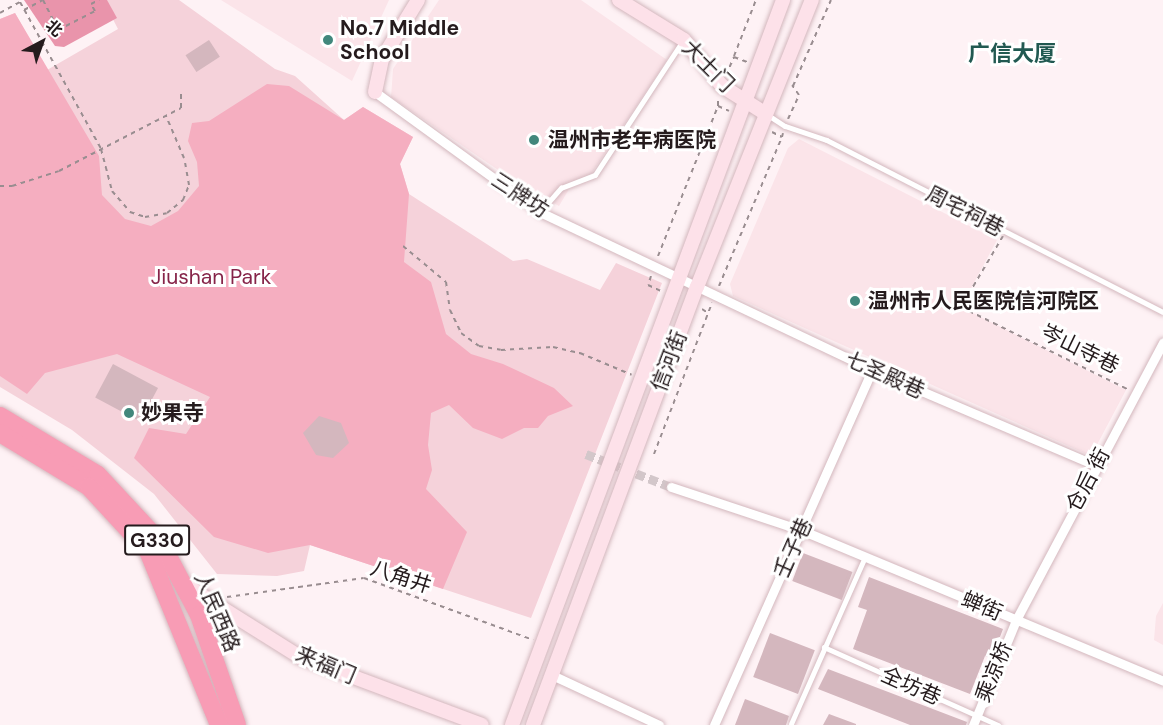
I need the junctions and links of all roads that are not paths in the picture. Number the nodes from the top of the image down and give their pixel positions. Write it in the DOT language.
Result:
graph roads {
  1 [pos="418,0"];
  2 [pos="619,0"];
  3 [pos="783,0"];
  4 [pos="812,0"];
  5 [pos="684,40"];
  6 [pos="375,92"];
  7 [pos="744,100"];
  8 [pos="765,114"];
  9 [pos="540,212"];
  10 [pos="678,277"];
  11 [pos="697,287"];
  12 [pos="1163,312"];
  13 [pos="1163,342"];
  14 [pos="872,370"];
  15 [pos="0,416"];
  16 [pos="0,433"];
  17 [pos="1095,465"];
  18 [pos="671,487"];
  19 [pos="801,530"];
  20 [pos="865,557"];
  21 [pos="181,582"];
  22 [pos="1016,620"];
  23 [pos="824,647"];
  24 [pos="552,675"];
  25 [pos="1163,681"];
  26 [pos="975,720"];
  27 [pos="790,724"];
  28 [pos="219,725"];
  29 [pos="237,725"];
  30 [pos="482,725"];
  31 [pos="512,725"];
  32 [pos="533,725"];
  33 [pos="659,725"];
  34 [pos="714,725"];
  35 [pos="998,725"];
  1 -- 6 [label="main road"];
  2 -- 5 [label="main road, 大士门"];
  3 -- 7 [label="main road, 信河街"];
  4 -- 8 [label="main road, 信河街"];
  5 -- 7 [label="main road, 大士门"];
  5 -- 9 [label="lane"];
  6 -- 9 [label="street, 三牌坊"];
  7 -- 8 [label="main road, 大士门"];
  7 -- 10 [label="main road, 信河街"];
  8 -- 11 [label="main road, 信河街"];
  8 -- 12 [label="lane, 周宅祠巷"];
  9 -- 10 [label="street, 三牌坊"];
  10 -- 11 [label="street, 七圣殿巷"];
  10 -- 31 [label="main road, 信河街"];
  11 -- 14 [label="street, 七圣殿巷"];
  11 -- 24 [label="main road, 信河街"];
  13 -- 17 [label="street, 仓后 街"];
  14 -- 17 [label="street, 七圣殿巷"];
  14 -- 19 [label="street, 壬子巷"];
  15 -- 21 [label="highway, 人民西路 / G330"];
  16 -- 28 [label="highway, 人民西路 / G330"];
  17 -- 22 [label="street, 仓后 街"];
  18 -- 19 [label="street, 蝉街"];
  19 -- 20 [label="street, 蝉街"];
  19 -- 34 [label="street, 壬子巷"];
  20 -- 22 [label="street, 蝉街"];
  20 -- 23 [label="lane"];
  21 -- 29 [label="highway, 人民西路 / G330"];
  21 -- 30 [label="main road, 来福门"];
  22 -- 25 [label="street, 蝉街"];
  22 -- 26 [label="street, 乘凉桥"];
  23 -- 26 [label="lane, 全坊巷"];
  23 -- 27 [label="lane"];
  24 -- 32 [label="main road, 信河街"];
  24 -- 33 [label="street"];
  26 -- 35 [label="lane, 全坊巷"];
}
